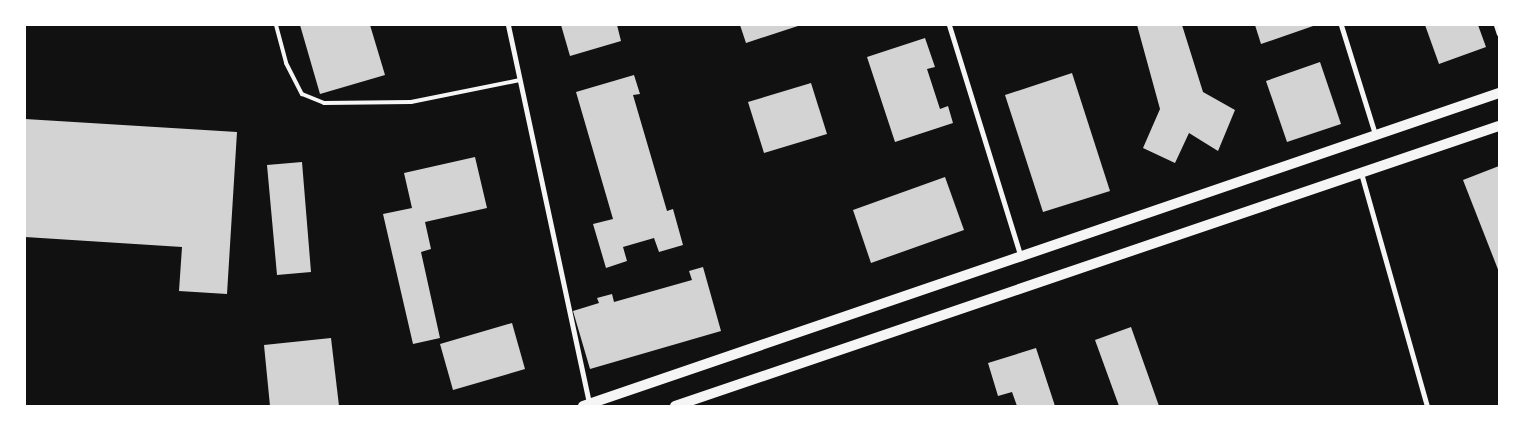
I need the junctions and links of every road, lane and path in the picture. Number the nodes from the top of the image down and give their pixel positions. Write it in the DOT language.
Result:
graph roads {
  1 [pos="276,25"];
  2 [pos="508,25"];
  3 [pos="948,25"];
  4 [pos="1342,25"];
  5 [pos="1496,25"];
  6 [pos="1499,34"];
  7 [pos="520,80"];
  8 [pos="1499,93"];
  9 [pos="1499,126"];
  10 [pos="1375,134"];
  11 [pos="1361,173"];
  12 [pos="1021,258"];
  13 [pos="586,405"];
  14 [pos="675,406"];
  15 [pos="1427,406"];
  1 -- 7 [label="lane"];
  2 -- 7 [label="street"];
  3 -- 12 [label="street"];
  4 -- 10 [label="street"];
  5 -- 6 [label="street"];
  7 -- 13 [label="street"];
  8 -- 10 [label="main road"];
  9 -- 11 [label="main road"];
  10 -- 12 [label="main road"];
  11 -- 14 [label="main road"];
  11 -- 15 [label="street"];
  12 -- 13 [label="main road"];
}
